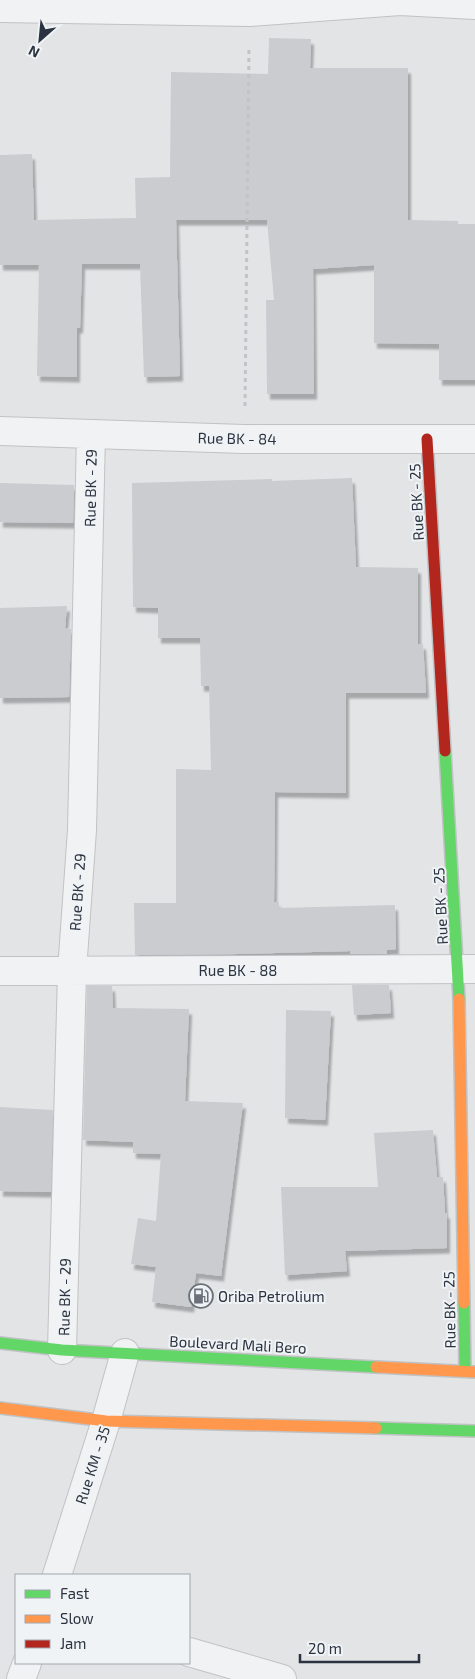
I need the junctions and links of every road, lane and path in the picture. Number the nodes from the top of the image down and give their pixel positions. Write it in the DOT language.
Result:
graph roads {
  1 [pos="475,6"];
  2 [pos="0,8"];
  3 [pos="250,12"];
  4 [pos="0,431"];
  5 [pos="92,434"];
  6 [pos="244,439"];
  7 [pos="427,439"];
  8 [pos="475,439"];
  9 [pos="467,969"];
  10 [pos="72,971"];
  11 [pos="0,972"];
  12 [pos="0,1343"];
  13 [pos="62,1350"];
  14 [pos="125,1353"];
  15 [pos="470,1372"];
  16 [pos="0,1408"];
  17 [pos="106,1421"];
  18 [pos="475,1432"];
  19 [pos="57,1574"];
  20 [pos="190,1652"];
  21 [pos="27,1664"];
  22 [pos="21,1679"];
  23 [pos="282,1679"];
  1 -- 3 [label="street"];
  2 -- 3 [label="street"];
  3 -- 6 [label="path"];
  4 -- 5 [label="street, Rue BK - 84"];
  5 -- 6 [label="street, Rue BK - 84"];
  5 -- 10 [label="street, Rue BK - 29"];
  6 -- 7 [label="street, Rue BK - 84"];
  7 -- 8 [label="street, Rue BK - 84"];
  7 -- 9 [label="main road, Rue BK - 25"];
  9 -- 10 [label="street, Rue BK - 88"];
  9 -- 15 [label="main road, Rue BK - 25"];
  10 -- 11 [label="street, Rue BK - 88"];
  10 -- 13 [label="street, Rue BK - 29"];
  12 -- 13 [label="main road, Boulevard Mali Bero"];
  13 -- 14 [label="main road, Boulevard Mali Bero"];
  14 -- 15 [label="main road, Boulevard Mali Bero"];
  14 -- 17 [label="street, Rue KM - 35"];
  16 -- 17 [label="main road"];
  17 -- 18 [label="main road"];
  17 -- 19 [label="street, Rue KM - 35"];
  20 -- 23 [label="street"];
  21 -- 22 [label="street"];
}
